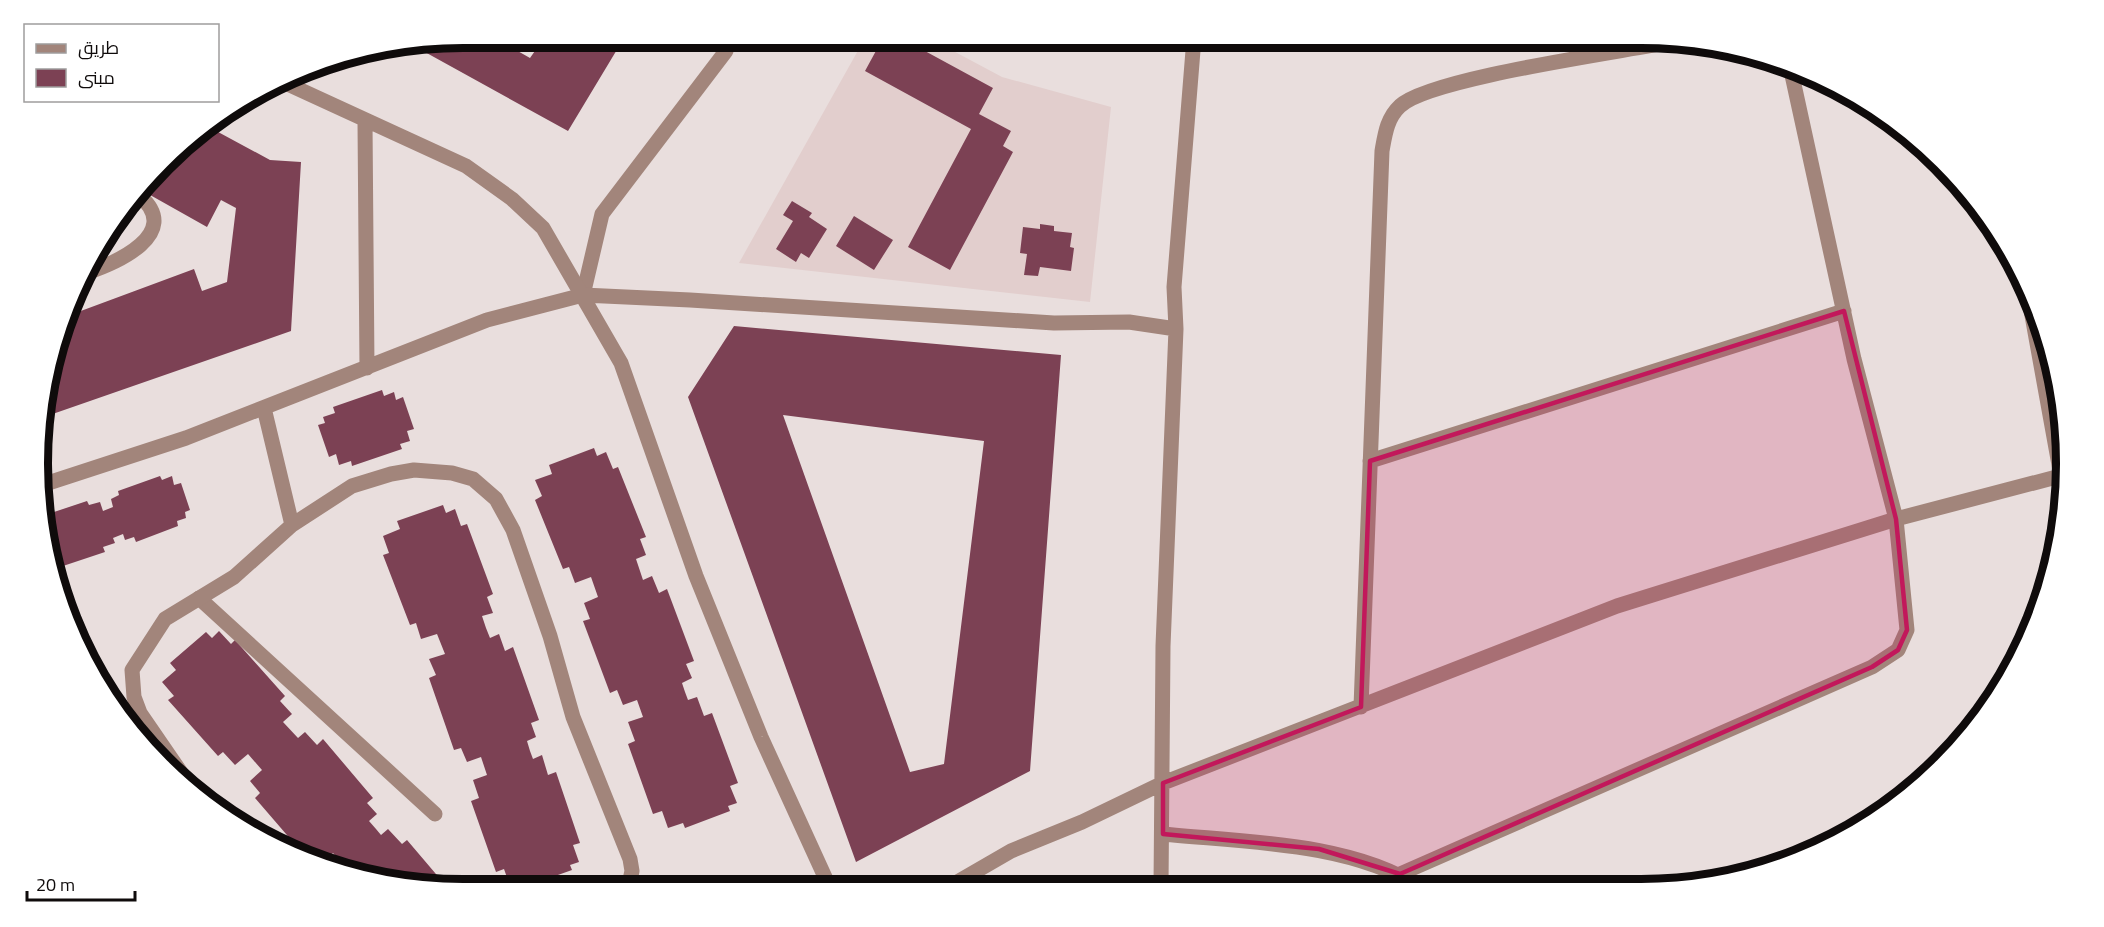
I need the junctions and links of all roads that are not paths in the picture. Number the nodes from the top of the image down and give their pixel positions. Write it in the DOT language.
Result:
graph roads {
  1 [pos="1193,48"];
  2 [pos="1640,48"];
  3 [pos="726,51"];
  4 [pos="1792,77"];
  5 [pos="291,86"];
  6 [pos="365,122"];
  7 [pos="143,200"];
  8 [pos="98,267"];
  9 [pos="583,295"];
  10 [pos="1844,311"];
  11 [pos="1176,329"];
  12 [pos="2037,339"];
  13 [pos="368,368"];
  14 [pos="264,408"];
  15 [pos="2055,432"];
  16 [pos="1370,461"];
  17 [pos="2055,478"];
  18 [pos="49,483"];
  19 [pos="1896,519"];
  20 [pos="292,525"];
  21 [pos="199,598"];
  22 [pos="1361,707"];
  23 [pos="171,758"];
  24 [pos="1163,783"];
  25 [pos="435,813"];
  26 [pos="1163,834"];
  27 [pos="1400,874"];
  28 [pos="630,879"];
  29 [pos="826,879"];
  30 [pos="962,879"];
  31 [pos="1161,879"];
  32 [pos="1407,879"];
  1 -- 11 [label="street"];
  2 -- 16 [label="street"];
  3 -- 9 [label="street"];
  4 -- 10 [label="street"];
  5 -- 6 [label="street"];
  6 -- 9 [label="street"];
  6 -- 13 [label="street"];
  7 -- 8 [label="street"];
  9 -- 11 [label="street"];
  9 -- 13 [label="street"];
  9 -- 29 [label="street"];
  10 -- 16 [label="street"];
  10 -- 19 [label="street"];
  11 -- 24 [label="street"];
  12 -- 15 [label="street"];
  13 -- 14 [label="street"];
  14 -- 18 [label="street"];
  14 -- 20 [label="street"];
  16 -- 22 [label="street"];
  17 -- 19 [label="street"];
  19 -- 22 [label="street"];
  19 -- 27 [label="street"];
  20 -- 21 [label="street"];
  20 -- 28 [label="street"];
  21 -- 23 [label="street"];
  21 -- 25 [label="street"];
  22 -- 24 [label="street"];
  24 -- 26 [label="street"];
  24 -- 30 [label="street"];
  26 -- 27 [label="street"];
  26 -- 31 [label="street"];
  27 -- 32 [label="street"];
}
